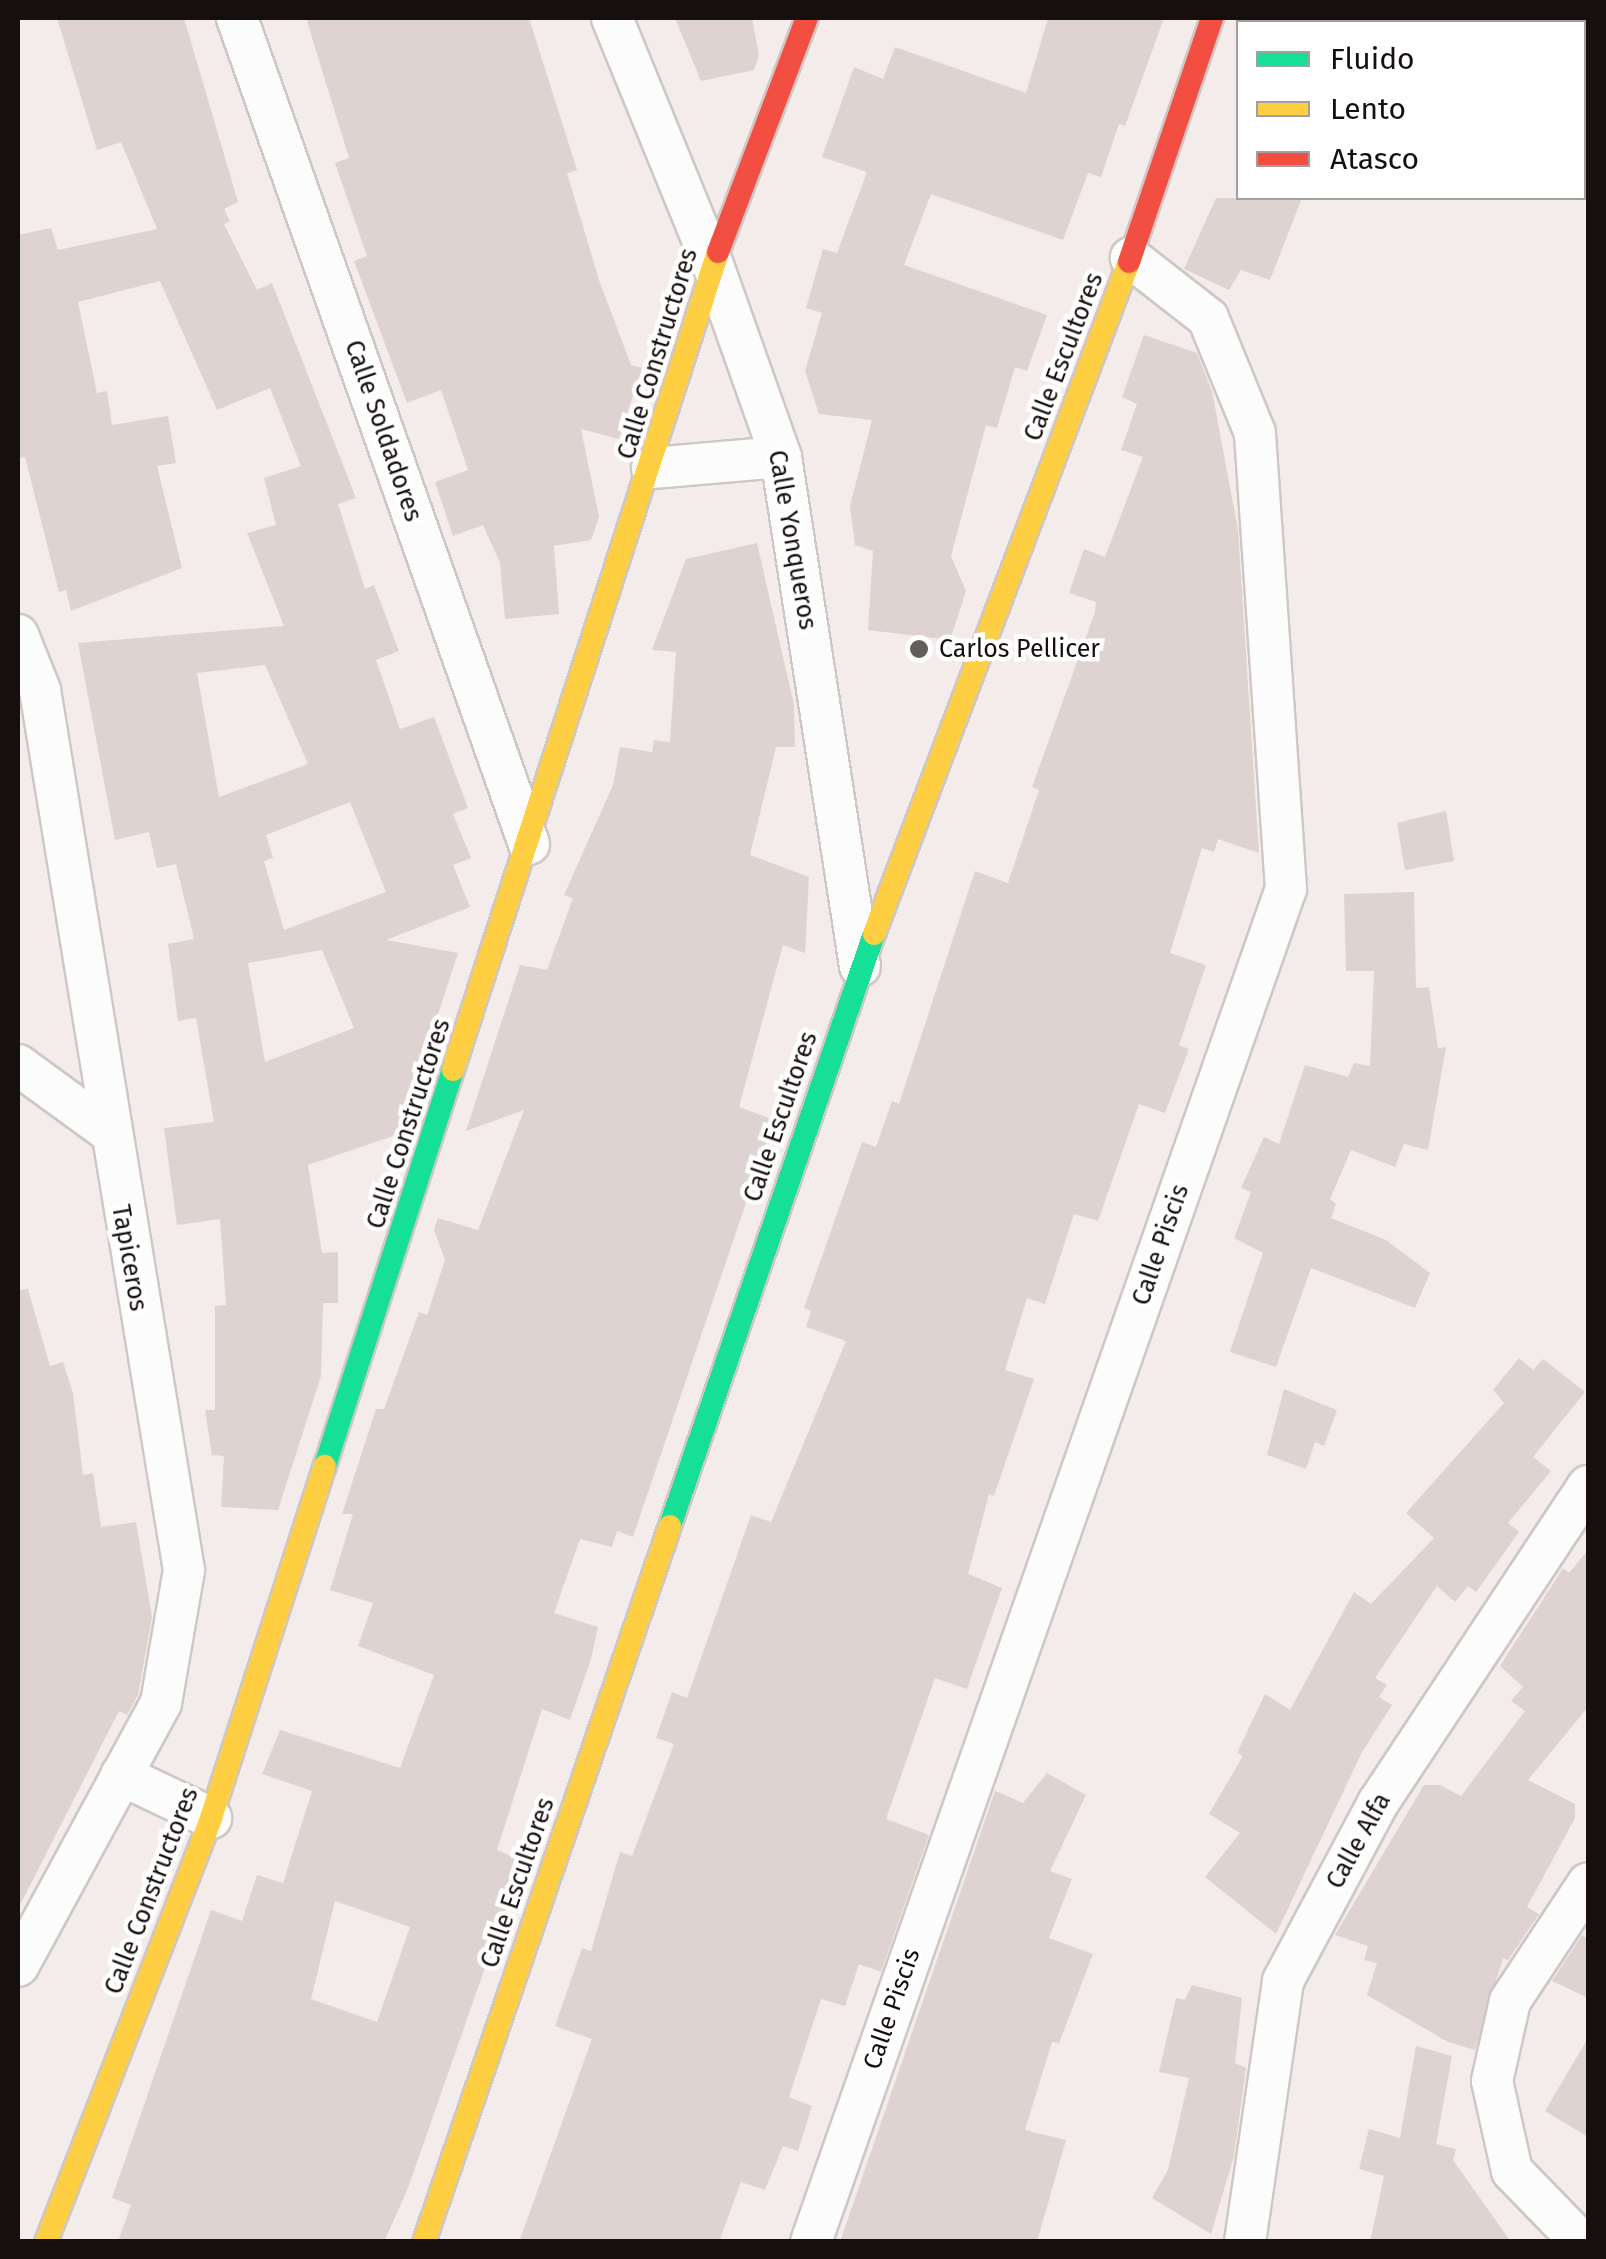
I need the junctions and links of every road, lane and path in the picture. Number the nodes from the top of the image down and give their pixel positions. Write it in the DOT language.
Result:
graph roads {
  1 [pos="238,18"];
  2 [pos="612,18"];
  3 [pos="807,18"];
  4 [pos="1212,18"];
  5 [pos="1131,258"];
  6 [pos="713,265"];
  7 [pos="781,457"];
  8 [pos="652,468"];
  9 [pos="18,635"];
  10 [pos="529,844"];
  11 [pos="861,969"];
  12 [pos="18,1065"];
  13 [pos="107,1130"];
  14 [pos="1588,1486"];
  15 [pos="121,1775"];
  16 [pos="211,1818"];
  17 [pos="1588,1883"];
  18 [pos="18,1966"];
  19 [pos="46,2242"];
  20 [pos="424,2242"];
  21 [pos="810,2242"];
  22 [pos="1244,2242"];
  23 [pos="1581,2242"];
  1 -- 10 [label="street, Calle Soldadores"];
  2 -- 6 [label="street, Calle Yonqueros"];
  3 -- 6 [label="street, Calle Constructores"];
  4 -- 5 [label="street, Calle Escultores"];
  5 -- 11 [label="street, Calle Escultores"];
  5 -- 21 [label="street, Calle Piscis"];
  6 -- 7 [label="street, Calle Yonqueros"];
  6 -- 8 [label="street, Calle Constructores"];
  7 -- 8 [label="street"];
  7 -- 11 [label="street, Calle Yonqueros"];
  8 -- 10 [label="street, Calle Constructores"];
  9 -- 13 [label="street, Tapiceros"];
  10 -- 16 [label="street, Calle Constructores"];
  11 -- 20 [label="street, Calle Escultores"];
  12 -- 13 [label="street"];
  13 -- 15 [label="street, Tapiceros"];
  14 -- 22 [label="street, Calle Alfa"];
  15 -- 16 [label="street"];
  15 -- 18 [label="street, Tapiceros"];
  16 -- 19 [label="street, Calle Constructores"];
  17 -- 23 [label="street"];
}
